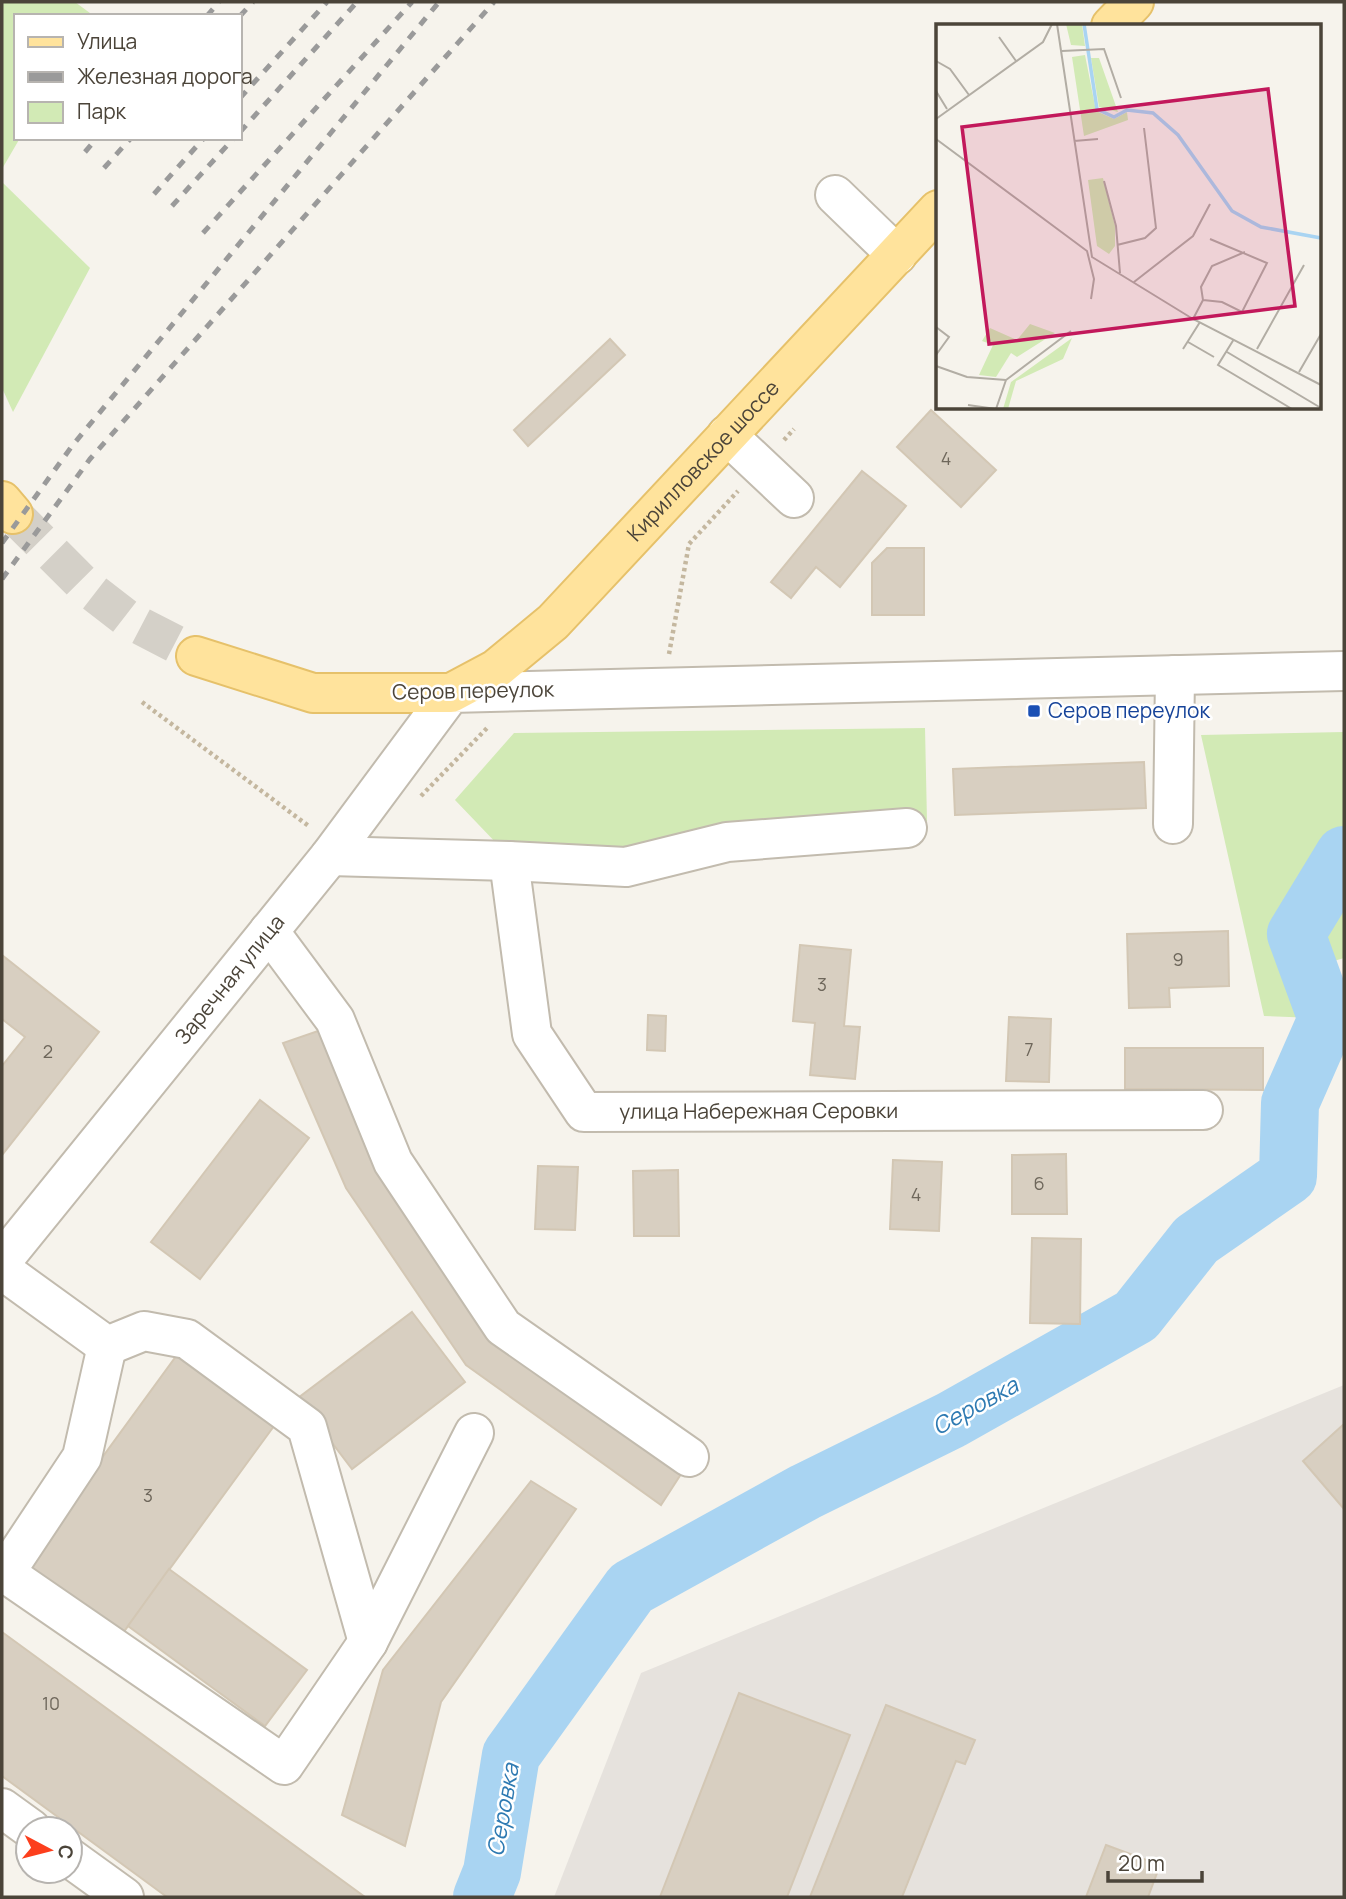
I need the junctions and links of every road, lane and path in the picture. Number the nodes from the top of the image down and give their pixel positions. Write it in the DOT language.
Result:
graph roads {
  1 [pos="1134,2"];
  2 [pos="1113,24"];
  3 [pos="835,195"];
  4 [pos="936,212"];
  5 [pos="897,255"];
  6 [pos="727,435"];
  7 [pos="794,498"];
  8 [pos="690,544"];
  9 [pos="668,654"];
  10 [pos="196,656"];
  11 [pos="1344,671"];
  12 [pos="1175,674"];
  13 [pos="451,693"];
  14 [pos="142,702"];
  15 [pos="1173,824"];
  16 [pos="907,828"];
  17 [pos="333,852"];
  18 [pos="509,861"];
  19 [pos="269,931"];
  20 [pos="1203,1110"];
  21 [pos="2,1261"];
  22 [pos="2,1270"];
  23 [pos="107,1346"];
  24 [pos="474,1433"];
  25 [pos="689,1457"];
  26 [pos="368,1642"];
  27 [pos="84,1868"];
  28 [pos="124,1897"];
  1 -- 2 [label="main road"];
  3 -- 5 [label="street"];
  4 -- 5 [label="main road, Кирилловское шоссе"];
  5 -- 6 [label="main road, Кирилловское шоссе"];
  6 -- 7 [label="street"];
  6 -- 13 [label="main road, Кирилловское шоссе"];
  8 -- 9 [label="path"];
  10 -- 13 [label="main road, Серов переулок"];
  11 -- 12 [label="street, Серов переулок"];
  12 -- 13 [label="street, Серов переулок"];
  12 -- 15 [label="street"];
  13 -- 17 [label="street, Заречная улица"];
  14 -- 17 [label="path"];
  16 -- 18 [label="street"];
  17 -- 18 [label="street"];
  17 -- 19 [label="street, Заречная улица"];
  18 -- 20 [label="street, улица Набережная Серовки"];
  19 -- 21 [label="street, Заречная улица"];
  19 -- 25 [label="street"];
  22 -- 23 [label="street"];
  23 -- 26 [label="street"];
  23 -- 26 [label="street"];
  24 -- 26 [label="street"];
  27 -- 28 [label="street"];
}
